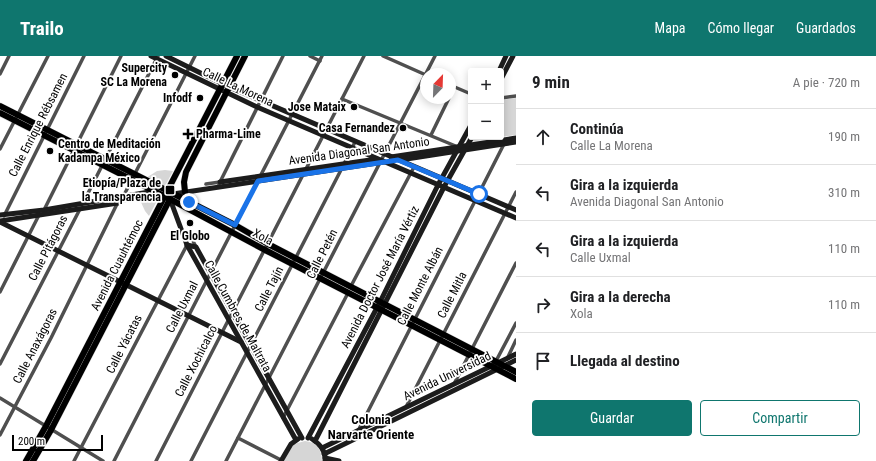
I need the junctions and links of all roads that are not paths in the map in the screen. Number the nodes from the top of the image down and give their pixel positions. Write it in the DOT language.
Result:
graph roads {
  1 [pos="9,56"];
  2 [pos="48,56"];
  3 [pos="84,56"];
  4 [pos="121,56"];
  5 [pos="166,56"];
  6 [pos="195,56"];
  7 [pos="237,56"];
  8 [pos="245,56"];
  9 [pos="283,56"];
  10 [pos="310,56"];
  11 [pos="322,56"];
  12 [pos="364,56"];
  13 [pos="383,56"];
  14 [pos="435,56"];
  15 [pos="506,56"];
  16 [pos="513,56"];
  17 [pos="155,57"];
  18 [pos="320,61"];
  19 [pos="189,68"];
  20 [pos="429,68"];
  21 [pos="500,68"];
  22 [pos="420,71"];
  23 [pos="186,73"];
  24 [pos="504,73"];
  25 [pos="0,74"];
  26 [pos="420,85"];
  27 [pos="220,87"];
  28 [pos="456,88"];
  29 [pos="228,90"];
  30 [pos="468,93"];
  31 [pos="516,96"];
  32 [pos="504,98"];
  33 [pos="342,99"];
  34 [pos="260,101"];
  35 [pos="446,104"];
  36 [pos="0,106"];
  37 [pos="257,107"];
  38 [pos="0,113"];
  39 [pos="292,114"];
  40 [pos="16,118"];
  41 [pos="289,120"];
  42 [pos="400,123"];
  43 [pos="326,129"];
  44 [pos="468,131"];
  45 [pos="45,133"];
  46 [pos="323,135"];
  47 [pos="431,136"];
  48 [pos="516,138"];
  49 [pos="470,140"];
  50 [pos="355,142"];
  51 [pos="516,142"];
  52 [pos="504,144"];
  53 [pos="75,148"];
  54 [pos="352,148"];
  55 [pos="466,148"];
  56 [pos="0,149"];
  57 [pos="458,150"];
  58 [pos="390,157"];
  59 [pos="382,160"];
  60 [pos="398,160"];
  61 [pos="104,162"];
  62 [pos="343,166"];
  63 [pos="414,167"];
  64 [pos="305,171"];
  65 [pos="410,173"];
  66 [pos="133,177"];
  67 [pos="260,178"];
  68 [pos="442,178"];
  69 [pos="448,181"];
  70 [pos="220,182"];
  71 [pos="206,184"];
  72 [pos="438,185"];
  73 [pos="217,188"];
  74 [pos="444,188"];
  75 [pos="155,192"];
  76 [pos="185,192"];
  77 [pos="516,192"];
  78 [pos="479,194"];
  79 [pos="168,195"];
  80 [pos="122,197"];
  81 [pos="476,201"];
  82 [pos="83,203"];
  83 [pos="118,203"];
  84 [pos="508,207"];
  85 [pos="80,209"];
  86 [pos="44,210"];
  87 [pos="516,210"];
  88 [pos="505,214"];
  89 [pos="39,215"];
  90 [pos="516,218"];
  91 [pos="1,220"];
  92 [pos="235,225"];
  93 [pos="232,232"];
  94 [pos="29,236"];
  95 [pos="191,237"];
  96 [pos="187,245"];
  97 [pos="196,247"];
  98 [pos="267,247"];
  99 [pos="59,250"];
  100 [pos="296,258"];
  101 [pos="516,263"];
  102 [pos="293,264"];
  103 [pos="86,266"];
  104 [pos="210,273"];
  105 [pos="322,276"];
  106 [pos="207,280"];
  107 [pos="123,284"];
  108 [pos="349,290"];
  109 [pos="0,292"];
  110 [pos="158,301"];
  111 [pos="381,306"];
  112 [pos="232,313"];
  113 [pos="188,316"];
  114 [pos="229,319"];
  115 [pos="413,323"];
  116 [pos="516,323"];
  117 [pos="222,332"];
  118 [pos="442,337"];
  119 [pos="516,340"];
  120 [pos="242,342"];
  121 [pos="251,346"];
  122 [pos="248,352"];
  123 [pos="470,352"];
  124 [pos="516,354"];
  125 [pos="507,359"];
  126 [pos="516,360"];
  127 [pos="500,363"];
  128 [pos="0,364"];
  129 [pos="491,366"];
  130 [pos="497,369"];
  131 [pos="516,372"];
  132 [pos="470,377"];
  133 [pos="269,378"];
  134 [pos="516,379"];
  135 [pos="472,382"];
  136 [pos="265,385"];
  137 [pos="453,385"];
  138 [pos="0,398"];
  139 [pos="14,407"];
  140 [pos="406,408"];
  141 [pos="287,411"];
  142 [pos="283,418"];
  143 [pos="388,419"];
  144 [pos="48,428"];
  145 [pos="358,431"];
  146 [pos="0,435"];
  147 [pos="238,438"];
  148 [pos="302,438"];
  149 [pos="308,438"];
  150 [pos="356,438"];
  151 [pos="296,440"];
  152 [pos="315,441"];
  153 [pos="82,448"];
  154 [pos="324,455"];
  155 [pos="26,461"];
  156 [pos="33,461"];
  157 [pos="74,461"];
  158 [pos="103,461"];
  159 [pos="114,461"];
  160 [pos="156,461"];
  161 [pos="191,461"];
  162 [pos="226,461"];
  163 [pos="281,461"];
  164 [pos="339,461"];
  1 -- 25 [label="street"];
  2 -- 40 [label="street"];
  3 -- 45 [label="street, Calle Enrique Rébsamen"];
  4 -- 53 [label="street"];
  5 -- 19 [label="street, Calle La Morena"];
  6 -- 19 [label="street"];
  7 -- 27 [label="main road, Avenida Cuauhtémoc"];
  8 -- 29 [label="main road"];
  9 -- 34 [label="street"];
  10 -- 18 [label="street"];
  11 -- 18 [label="street, Calle Uxmal"];
  12 -- 33 [label="street, Calle Xochicalco"];
  13 -- 22 [label="street"];
  14 -- 20 [label="street, Calle Petén"];
  15 -- 21 [label="street"];
  16 -- 24 [label="street"];
  17 -- 23 [label="street, Calle La Morena"];
  17 -- 61 [label="street, Calle Pitágoras"];
  18 -- 39 [label="street, Calle Uxmal"];
  19 -- 23 [label="street"];
  19 -- 27 [label="street, Calle La Morena"];
  23 -- 27 [label="street, Calle La Morena"];
  23 -- 66 [label="street"];
  26 -- 42 [label="street, Calle Petén"];
  27 -- 29 [label="street, Calle La Morena"];
  27 -- 79 [label="main road, Avenida Cuauhtémoc"];
  28 -- 30 [label="street"];
  29 -- 34 [label="street, Calle La Morena"];
  29 -- 37 [label="street, Calle La Morena"];
  29 -- 76 [label="main road"];
  31 -- 32 [label="street"];
  33 -- 42 [label="street"];
  33 -- 43 [label="street, Calle Xochicalco"];
  34 -- 37 [label="street"];
  34 -- 39 [label="street, Calle La Morena"];
  35 -- 47 [label="street"];
  36 -- 40 [label="main road, Xola"];
  37 -- 41 [label="street, Calle La Morena"];
  37 -- 70 [label="street"];
  38 -- 40 [label="main road, Xola"];
  39 -- 41 [label="street, Calle Uxmal"];
  39 -- 43 [label="street, Calle La Morena"];
  40 -- 45 [label="main road, Xola"];
  40 -- 56 [label="street"];
  41 -- 46 [label="street, Calle La Morena"];
  41 -- 67 [label="street, Calle Uxmal"];
  42 -- 47 [label="street"];
  42 -- 59 [label="street, Calle Petén"];
  43 -- 46 [label="street, Calle Xochicalco"];
  43 -- 50 [label="street, Calle La Morena"];
  44 -- 57 [label="street, Avenida Doctor José María Vértiz"];
  45 -- 53 [label="main road, Xola"];
  45 -- 91 [label="street, Calle Enrique Rébsamen"];
  46 -- 54 [label="street, Calle La Morena"];
  46 -- 64 [label="street, Calle Xochicalco"];
  47 -- 57 [label="street"];
  48 -- 55 [label="street, Avenida Diagonal San Antonio"];
  49 -- 55 [label="street, Avenida Doctor José María Vértiz"];
  50 -- 54 [label="street, Calle Tajín"];
  50 -- 59 [label="street, Calle La Morena"];
  51 -- 52 [label="street, Avenida Diagonal San Antonio"];
  52 -- 55 [label="street, Avenida Diagonal San Antonio"];
  52 -- 78 [label="street, Calle Monte Albán"];
  53 -- 61 [label="main road, Xola"];
  53 -- 86 [label="street"];
  54 -- 59 [label="street, Calle La Morena"];
  54 -- 62 [label="street, Calle Tajín"];
  55 -- 57 [label="street, Avenida Diagonal San Antonio"];
  55 -- 69 [label="street, Avenida Doctor José María Vértiz"];
  57 -- 58 [label="street, Avenida Diagonal San Antonio"];
  57 -- 60 [label="street, Avenida Diagonal San Antonio"];
  57 -- 68 [label="street, Avenida Doctor José María Vértiz"];
  58 -- 59 [label="street, Avenida Diagonal San Antonio"];
  58 -- 60 [label="street"];
  59 -- 60 [label="street, Avenida Diagonal San Antonio"];
  59 -- 62 [label="street, Avenida Diagonal San Antonio"];
  59 -- 65 [label="street, Calle La Morena"];
  59 -- 105 [label="street, Calle Petén"];
  60 -- 63 [label="street"];
  61 -- 66 [label="main road, Xola"];
  61 -- 82 [label="street, Calle Pitágoras"];
  62 -- 64 [label="street, Avenida Diagonal San Antonio"];
  62 -- 100 [label="street, Calle Tajín"];
  63 -- 65 [label="street"];
  63 -- 68 [label="street"];
  64 -- 67 [label="street, Avenida Diagonal San Antonio"];
  64 -- 98 [label="street, Calle Xochicalco"];
  65 -- 72 [label="street, Calle La Morena"];
  65 -- 108 [label="street"];
  66 -- 75 [label="main road, Xola"];
  66 -- 79 [label="main road, Xola"];
  66 -- 80 [label="street, Calle Anaxágoras"];
  67 -- 70 [label="street, Avenida Diagonal San Antonio"];
  67 -- 73 [label="street, Avenida Diagonal San Antonio"];
  67 -- 92 [label="street, Calle Uxmal"];
  68 -- 69 [label="street"];
  68 -- 72 [label="street, Avenida Doctor José María Vértiz"];
  69 -- 74 [label="street, Avenida Doctor José María Vértiz"];
  69 -- 78 [label="street"];
  70 -- 71 [label="street, Avenida Diagonal San Antonio"];
  70 -- 73 [label="street"];
  72 -- 74 [label="street, Calle La Morena"];
  72 -- 111 [label="street, Avenida Doctor José María Vértiz"];
  73 -- 76 [label="street, Avenida Diagonal San Antonio"];
  74 -- 81 [label="street, Calle La Morena"];
  74 -- 111 [label="street, Avenida Doctor José María Vértiz"];
  75 -- 79 [label="main road, Xola"];
  75 -- 80 [label="street"];
  76 -- 79 [label="street, Avenida Diagonal San Antonio"];
  77 -- 84 [label="street, Calle Mitla"];
  78 -- 81 [label="street, Calle Monte Albán"];
  78 -- 84 [label="street"];
  79 -- 92 [label="main road, Xola"];
  79 -- 93 [label="main road, Xola"];
  79 -- 96 [label="street, Calle Cumbres de Maltrata"];
  79 -- 107 [label="main road, Avenida Cuauhtémoc"];
  80 -- 82 [label="street"];
  80 -- 83 [label="street, Calle Anaxágoras"];
  81 -- 88 [label="street, Calle La Morena"];
  81 -- 115 [label="street, Calle Monte Albán"];
  82 -- 85 [label="street, Calle Pitágoras"];
  82 -- 86 [label="street"];
  83 -- 85 [label="street"];
  83 -- 103 [label="street, Calle Anaxágoras"];
  84 -- 87 [label="street"];
  84 -- 88 [label="street, Calle Mitla"];
  85 -- 89 [label="street"];
  85 -- 99 [label="street, Calle Pitágoras"];
  86 -- 91 [label="street"];
  88 -- 90 [label="street, Calle La Morena"];
  88 -- 118 [label="street, Calle Mitla"];
  89 -- 91 [label="street"];
  89 -- 94 [label="street"];
  91 -- 94 [label="street"];
  92 -- 93 [label="street, Calle Uxmal"];
  92 -- 98 [label="main road, Xola"];
  93 -- 98 [label="main road, Xola"];
  93 -- 104 [label="street, Calle Uxmal"];
  94 -- 99 [label="street"];
  94 -- 109 [label="street"];
  95 -- 97 [label="street, Calle Cumbres de Maltrata"];
  96 -- 97 [label="street"];
  96 -- 106 [label="street, Calle Cumbres de Maltrata"];
  96 -- 110 [label="street, Calle Yácatas"];
  97 -- 104 [label="street, Calle Cumbres de Maltrata"];
  98 -- 100 [label="main road, Xola"];
  98 -- 102 [label="main road, Xola"];
  98 -- 112 [label="street, Calle Xochicalco"];
  99 -- 103 [label="street"];
  99 -- 128 [label="street, Calle Pitágoras"];
  100 -- 102 [label="street, Calle Tajín"];
  100 -- 105 [label="main road, Xola"];
  101 -- 123 [label="street"];
  102 -- 105 [label="main road, Xola"];
  102 -- 121 [label="street, Calle Tajín"];
  103 -- 107 [label="street"];
  103 -- 139 [label="street, Calle Anaxágoras"];
  104 -- 106 [label="street, Calle Uxmal"];
  104 -- 112 [label="street, Calle Cumbres de Maltrata"];
  105 -- 108 [label="main road, Xola"];
  105 -- 133 [label="street, Calle Petén"];
  106 -- 113 [label="street, Calle Uxmal"];
  106 -- 114 [label="street, Calle Cumbres de Maltrata"];
  107 -- 110 [label="street"];
  107 -- 144 [label="main road, Avenida Cuauhtémoc"];
  108 -- 111 [label="main road, Xola"];
  108 -- 141 [label="street"];
  110 -- 113 [label="street"];
  110 -- 153 [label="street, Calle Yácatas"];
  111 -- 115 [label="main road, Xola"];
  111 -- 149 [label="street, Avenida Doctor José María Vértiz"];
  111 -- 152 [label="street, Avenida Doctor José María Vértiz"];
  112 -- 114 [label="street, Calle Xochicalco"];
  112 -- 121 [label="street, Calle Cumbres de Maltrata"];
  113 -- 117 [label="street"];
  113 -- 159 [label="street, Calle Uxmal"];
  114 -- 117 [label="street, Calle Xochicalco"];
  114 -- 120 [label="street, Calle Cumbres de Maltrata"];
  115 -- 118 [label="main road, Xola"];
  115 -- 145 [label="street, Calle Monte Albán"];
  116 -- 127 [label="street"];
  117 -- 120 [label="street"];
  117 -- 160 [label="street, Calle Xochicalco"];
  118 -- 123 [label="main road, Xola"];
  118 -- 140 [label="street, Calle Mitla"];
  119 -- 125 [label="street"];
  120 -- 122 [label="street, Calle Cumbres de Maltrata"];
  121 -- 122 [label="street, Calle Tajín"];
  121 -- 133 [label="street, Calle Cumbres de Maltrata"];
  122 -- 136 [label="street, Calle Cumbres de Maltrata"];
  122 -- 161 [label="street, Calle Tajín"];
  123 -- 127 [label="main road, Xola"];
  123 -- 129 [label="main road, Xola"];
  123 -- 137 [label="street"];
  124 -- 125 [label="street, Avenida Universidad"];
  125 -- 127 [label="street, Avenida Universidad"];
  126 -- 127 [label="street, Avenida Universidad"];
  127 -- 129 [label="street, Avenida Universidad"];
  127 -- 130 [label="street, Avenida Universidad"];
  127 -- 131 [label="main road, Xola"];
  129 -- 130 [label="main road, Xola"];
  129 -- 132 [label="street, Avenida Universidad"];
  130 -- 134 [label="main road, Xola"];
  130 -- 135 [label="street, Avenida Universidad"];
  132 -- 135 [label="street"];
  132 -- 137 [label="street, Avenida Universidad"];
  133 -- 136 [label="street, Calle Petén"];
  133 -- 141 [label="street, Calle Cumbres de Maltrata"];
  135 -- 143 [label="street, Avenida Universidad"];
  136 -- 142 [label="street, Calle Cumbres de Maltrata"];
  136 -- 147 [label="street, Calle Petén"];
  137 -- 140 [label="street, Avenida Universidad"];
  138 -- 139 [label="street"];
  139 -- 144 [label="street"];
  139 -- 146 [label="street, Calle Anaxágoras"];
  140 -- 143 [label="street, Avenida Universidad"];
  141 -- 142 [label="street"];
  141 -- 148 [label="street, Calle Cumbres de Maltrata"];
  142 -- 151 [label="street, Calle Cumbres de Maltrata"];
  143 -- 145 [label="street, Avenida Universidad"];
  143 -- 150 [label="street, Avenida Universidad"];
  144 -- 153 [label="street"];
  144 -- 155 [label="main road, Avenida Cuauhtémoc"];
  144 -- 156 [label="main road, Avenida Cuauhtémoc"];
  145 -- 150 [label="street, Calle Monte Albán"];
  145 -- 154 [label="street, Avenida Universidad"];
  147 -- 162 [label="street, Calle Petén"];
  147 -- 163 [label="street"];
  148 -- 149 [label="street"];
  148 -- 151 [label="street"];
  149 -- 152 [label="street"];
  150 -- 154 [label="street, Avenida Universidad"];
  151 -- 163 [label="street"];
  152 -- 154 [label="street"];
  153 -- 157 [label="street, Calle Yácatas"];
  153 -- 158 [label="street"];
  154 -- 164 [label="street"];
}
